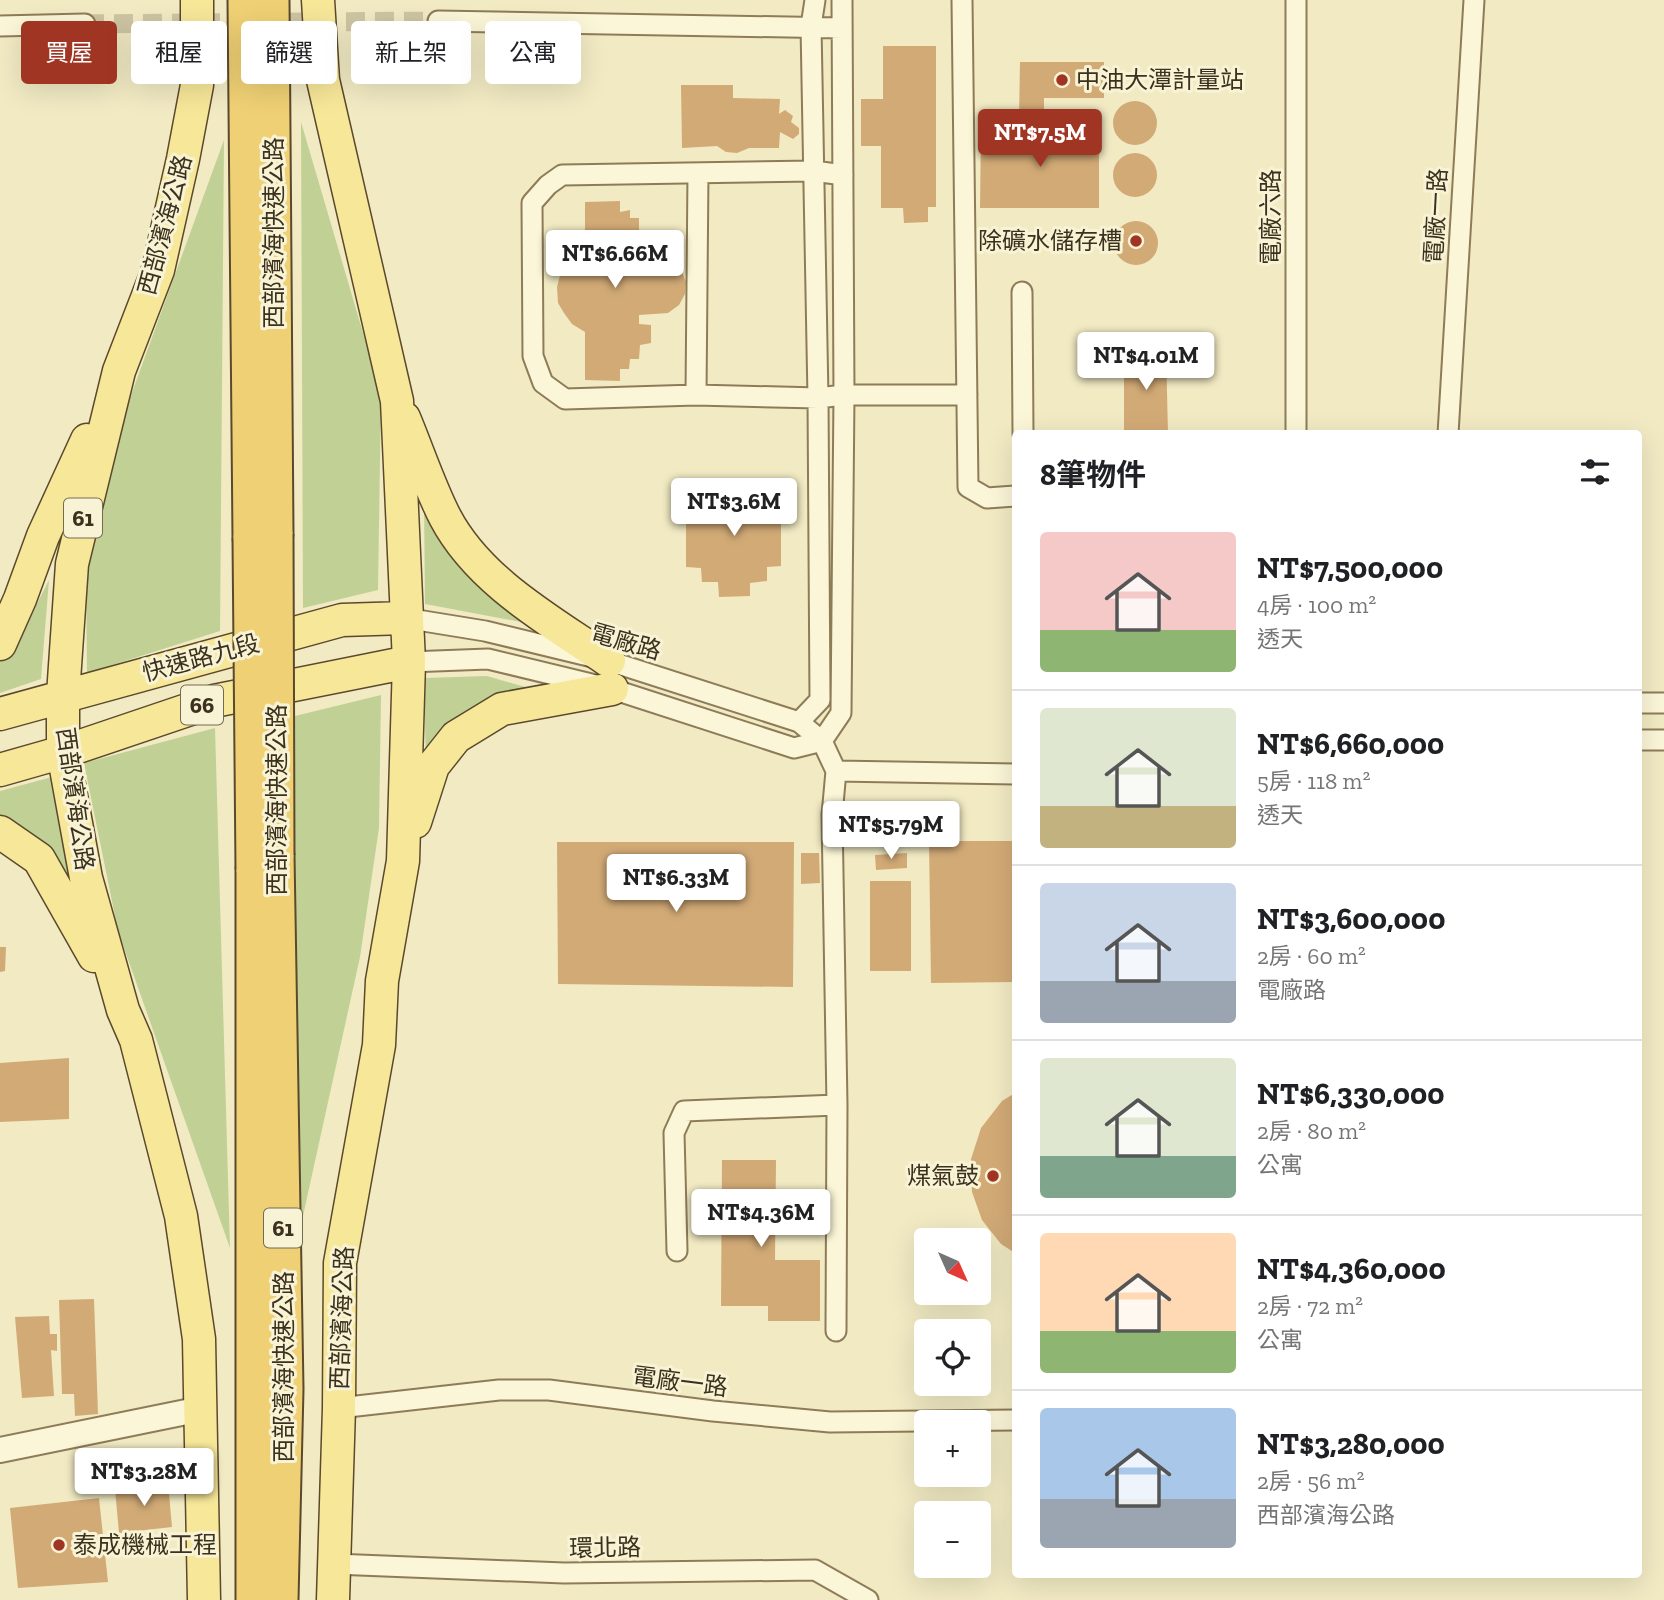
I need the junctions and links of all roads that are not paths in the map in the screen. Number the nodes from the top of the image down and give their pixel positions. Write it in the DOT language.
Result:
graph roads {
  1 [pos="197,0"];
  2 [pos="245,0"];
  3 [pos="272,0"];
  4 [pos="318,0"];
  5 [pos="815,0"];
  6 [pos="842,0"];
  7 [pos="962,0"];
  8 [pos="1296,0"];
  9 [pos="1474,0"];
  10 [pos="471,21"];
  11 [pos="0,26"];
  12 [pos="21,26"];
  13 [pos="811,26"];
  14 [pos="842,28"];
  15 [pos="814,171"];
  16 [pos="698,173"];
  17 [pos="843,175"];
  18 [pos="1022,292"];
  19 [pos="119,372"];
  20 [pos="844,395"];
  21 [pos="967,395"];
  22 [pos="696,396"];
  23 [pos="818,398"];
  24 [pos="397,401"];
  25 [pos="1023,430"];
  26 [pos="1296,430"];
  27 [pos="1448,430"];
  28 [pos="1012,496"];
  29 [pos="263,536"];
  30 [pos="405,618"];
  31 [pos="0,644"];
  32 [pos="409,662"];
  33 [pos="610,675"];
  34 [pos="64,695"];
  35 [pos="1642,703"];
  36 [pos="1664,703"];
  37 [pos="0,714"];
  38 [pos="799,722"];
  39 [pos="1642,740"];
  40 [pos="1664,740"];
  41 [pos="822,741"];
  42 [pos="63,752"];
  43 [pos="0,770"];
  44 [pos="836,771"];
  45 [pos="1012,774"];
  46 [pos="0,832"];
  47 [pos="403,860"];
  48 [pos="265,862"];
  49 [pos="123,1010"];
  50 [pos="836,1105"];
  51 [pos="677,1251"];
  52 [pos="836,1331"];
  53 [pos="339,1408"];
  54 [pos="201,1409"];
  55 [pos="1012,1420"];
  56 [pos="0,1450"];
  57 [pos="334,1564"];
  58 [pos="204,1600"];
  59 [pos="253,1600"];
  60 [pos="281,1600"];
  61 [pos="333,1600"];
  62 [pos="868,1600"];
  1 -- 19 [label="main road, 西部濱海公路 / 61"];
  2 -- 29 [label="highway, 西部濱海快速公路 / 61"];
  3 -- 29 [label="highway, 西部濱海快速公路 / 61"];
  4 -- 24 [label="main road, 西部濱海公路"];
  5 -- 13 [label="street"];
  6 -- 14 [label="street"];
  7 -- 21 [label="street"];
  8 -- 26 [label="street, 電廠六路"];
  9 -- 27 [label="street, 電廠一路"];
  10 -- 13 [label="street"];
  11 -- 12 [label="street"];
  13 -- 14 [label="street"];
  13 -- 15 [label="street"];
  14 -- 17 [label="street"];
  15 -- 16 [label="street"];
  15 -- 17 [label="street"];
  15 -- 23 [label="street"];
  16 -- 22 [label="street"];
  16 -- 22 [label="street"];
  17 -- 20 [label="street"];
  18 -- 25 [label="street"];
  19 -- 31 [label="main road"];
  19 -- 34 [label="main road, 西部濱海公路 / 61"];
  20 -- 21 [label="street"];
  20 -- 23 [label="street"];
  20 -- 41 [label="street"];
  21 -- 28 [label="street"];
  22 -- 23 [label="street"];
  23 -- 38 [label="street"];
  24 -- 30 [label="main road, 西部濱海公路"];
  24 -- 33 [label="main road"];
  29 -- 48 [label="highway, 西部濱海快速公路 / 61, bridge"];
  30 -- 32 [label="main road, 西部濱海公路"];
  30 -- 33 [label="street, 電廠路"];
  30 -- 34 [label="main road, 快速路九段 / 66"];
  32 -- 33 [label="street, 電廠路"];
  32 -- 42 [label="main road, 快速路九段 / 66"];
  32 -- 47 [label="main road, 西部濱海公路"];
  33 -- 38 [label="street, 電廠路"];
  33 -- 41 [label="street, 電廠路"];
  33 -- 47 [label="main road"];
  34 -- 37 [label="main road, 快速路九段 / 66"];
  34 -- 42 [label="main road, 西部濱海公路 / 61"];
  35 -- 36 [label="street"];
  38 -- 41 [label="street, 電廠路"];
  39 -- 40 [label="street"];
  41 -- 44 [label="street, 電廠路"];
  42 -- 43 [label="main road, 快速路九段 / 66"];
  42 -- 49 [label="main road, 西部濱海公路 / 61"];
  44 -- 45 [label="street"];
  44 -- 50 [label="street"];
  46 -- 49 [label="main road"];
  47 -- 53 [label="main road, 西部濱海公路"];
  48 -- 59 [label="highway, 西部濱海快速公路 / 61"];
  48 -- 60 [label="highway, 西部濱海快速公路 / 61"];
  49 -- 54 [label="main road, 西部濱海公路 / 61"];
  50 -- 51 [label="street"];
  50 -- 52 [label="street"];
  53 -- 55 [label="street, 電廠一路"];
  53 -- 57 [label="main road, 西部濱海公路"];
  54 -- 56 [label="street"];
  54 -- 58 [label="main road, 西部濱海公路 / 61"];
  57 -- 61 [label="main road, 西部濱海公路"];
  57 -- 62 [label="street, 環北路"];
}
